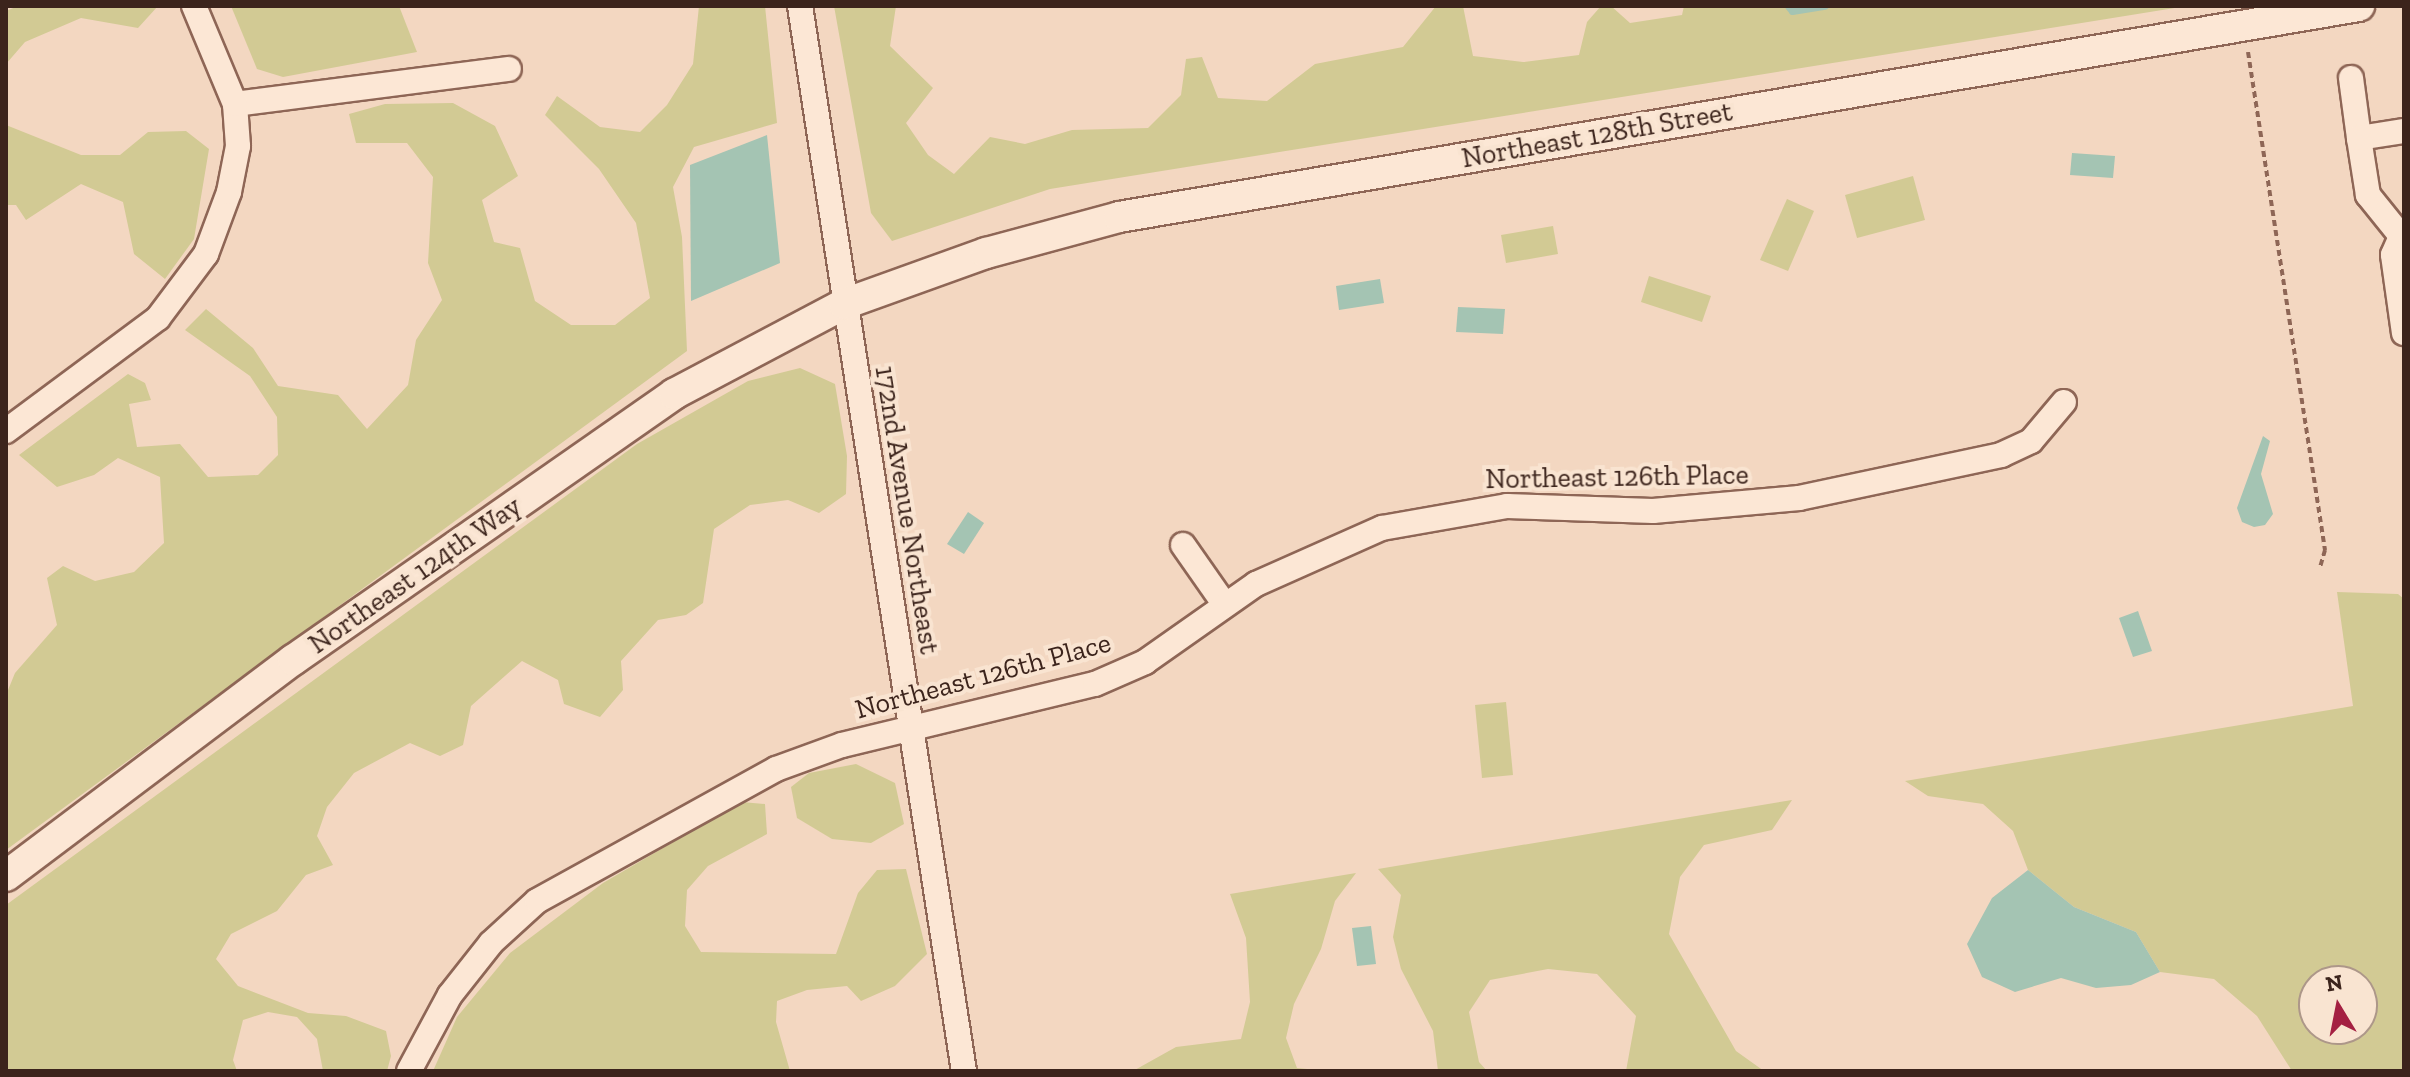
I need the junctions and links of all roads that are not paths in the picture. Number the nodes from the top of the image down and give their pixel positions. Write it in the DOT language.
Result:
graph roads {
  1 [pos="194,6"];
  2 [pos="800,6"];
  3 [pos="2359,6"];
  4 [pos="509,69"];
  5 [pos="2351,78"];
  6 [pos="235,104"];
  7 [pos="2404,131"];
  8 [pos="2359,138"];
  9 [pos="2403,233"];
  10 [pos="844,304"];
  11 [pos="2404,333"];
  12 [pos="2064,402"];
  13 [pos="6,431"];
  14 [pos="1183,545"];
  15 [pos="1225,605"];
  16 [pos="910,727"];
  17 [pos="6,876"];
  18 [pos="409,1071"];
  19 [pos="964,1071"];
  1 -- 6 [label="street"];
  2 -- 10 [label="street, 172nd Avenue Northeast"];
  3 -- 10 [label="street, Northeast 128th Street"];
  4 -- 6 [label="street"];
  5 -- 8 [label="street"];
  6 -- 13 [label="street"];
  7 -- 8 [label="street"];
  8 -- 9 [label="street"];
  9 -- 11 [label="street"];
  10 -- 16 [label="street, 172nd Avenue Northeast"];
  10 -- 17 [label="street, Northeast 124th Way"];
  12 -- 15 [label="street, Northeast 126th Place"];
  14 -- 15 [label="street"];
  15 -- 16 [label="street, Northeast 126th Place"];
  16 -- 18 [label="street, Northeast 126th Place"];
  16 -- 19 [label="street, 172nd Avenue Northeast"];
}
